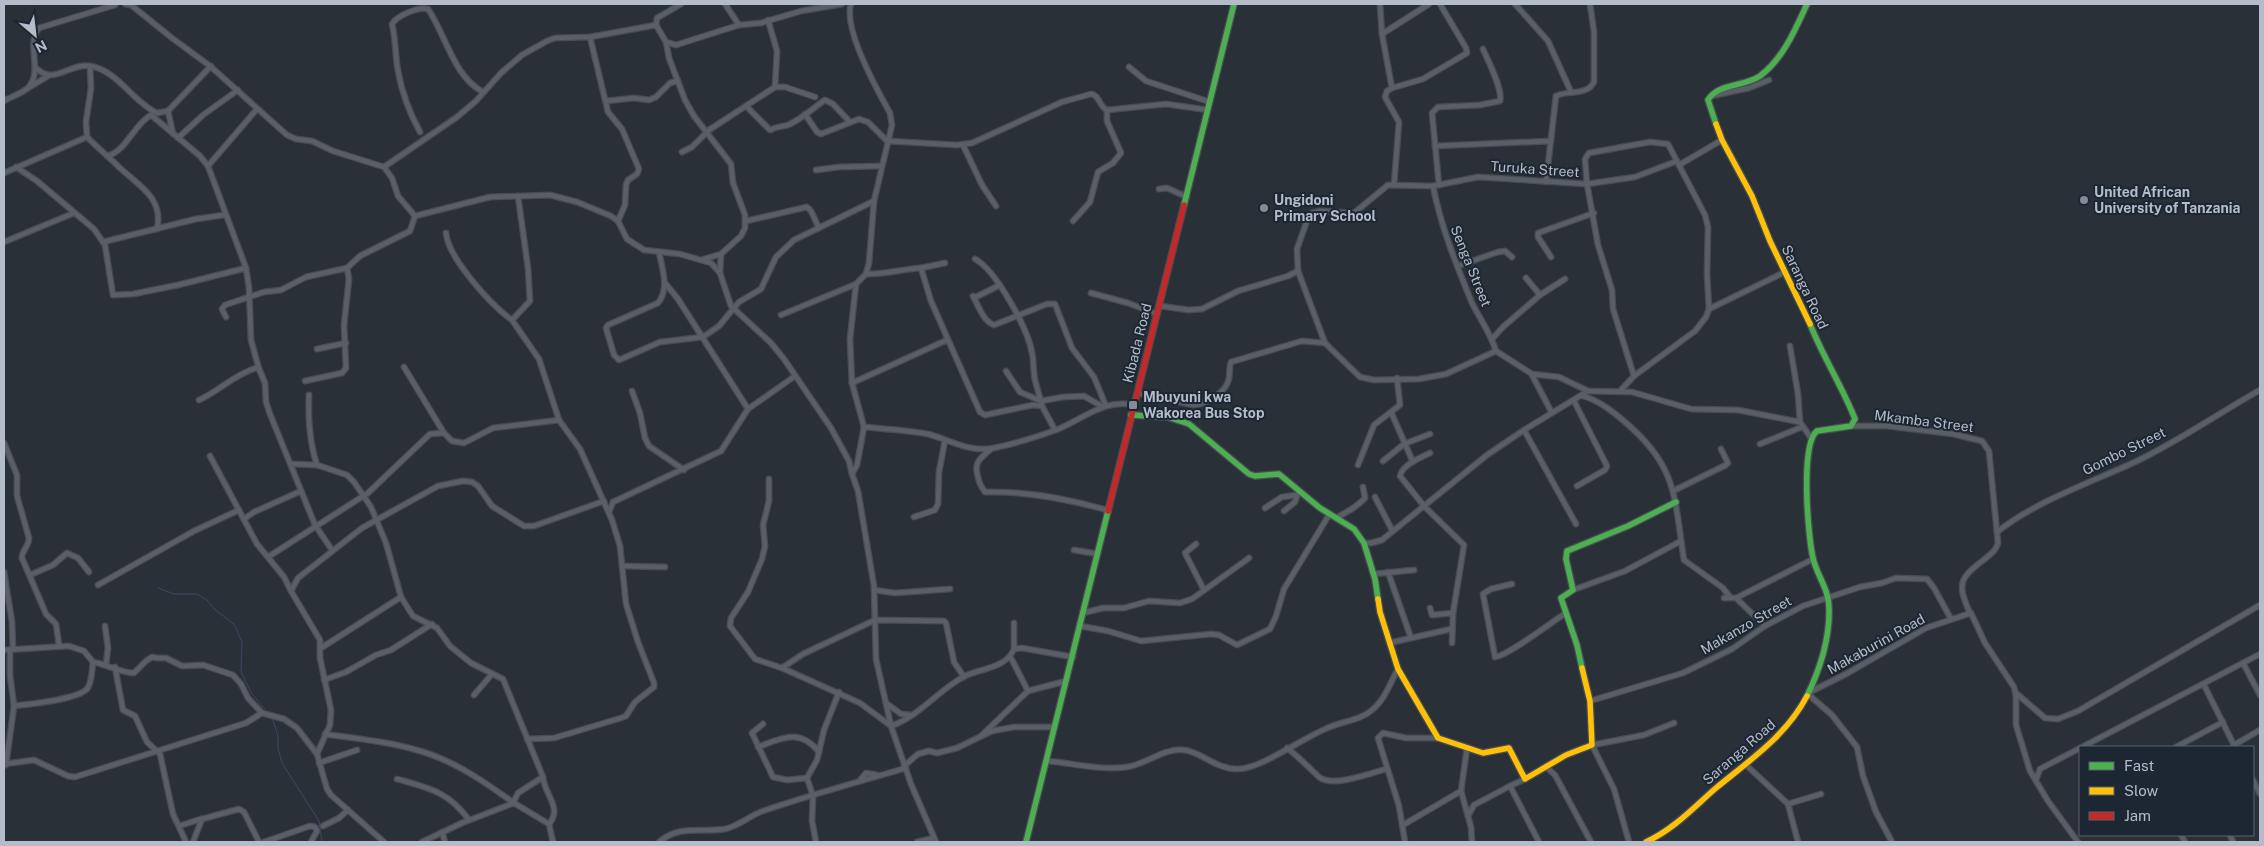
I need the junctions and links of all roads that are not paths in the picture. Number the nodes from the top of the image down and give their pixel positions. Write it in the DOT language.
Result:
graph roads {
  1 [pos="116,4"];
  2 [pos="125,4"];
  3 [pos="681,4"];
  4 [pos="725,4"];
  5 [pos="841,4"];
  6 [pos="851,4"];
  7 [pos="1234,4"];
  8 [pos="1380,4"];
  9 [pos="1429,4"];
  10 [pos="1440,4"];
  11 [pos="1515,4"];
  12 [pos="1590,4"];
  13 [pos="1807,4"];
  14 [pos="848,13"];
  15 [pos="768,20"];
  16 [pos="656,25"];
  17 [pos="739,25"];
  18 [pos="1382,34"];
  19 [pos="590,37"];
  20 [pos="666,42"];
  21 [pos="1483,49"];
  22 [pos="90,66"];
  23 [pos="211,66"];
  24 [pos="1129,67"];
  25 [pos="36,68"];
  26 [pos="48,76"];
  27 [pos="678,80"];
  28 [pos="1769,80"];
  29 [pos="775,87"];
  30 [pos="1392,88"];
  31 [pos="27,89"];
  32 [pos="238,90"];
  33 [pos="483,92"];
  34 [pos="1571,92"];
  35 [pos="815,97"];
  36 [pos="1709,97"];
  37 [pos="4,100"];
  38 [pos="606,101"];
  39 [pos="1210,102"];
  40 [pos="746,106"];
  41 [pos="257,109"];
  42 [pos="1107,110"];
  43 [pos="1208,110"];
  44 [pos="168,111"];
  45 [pos="805,114"];
  46 [pos="850,122"];
  47 [pos="420,132"];
  48 [pos="706,134"];
  49 [pos="87,136"];
  50 [pos="176,137"];
  51 [pos="1722,140"];
  52 [pos="1551,141"];
  53 [pos="888,142"];
  54 [pos="962,145"];
  55 [pos="1435,146"];
  56 [pos="682,152"];
  57 [pos="107,156"];
  58 [pos="1678,163"];
  59 [pos="208,166"];
  60 [pos="881,166"];
  61 [pos="16,167"];
  62 [pos="384,167"];
  63 [pos="816,170"];
  64 [pos="4,173"];
  65 [pos="1546,182"];
  66 [pos="1439,184"];
  67 [pos="1587,184"];
  68 [pos="1394,185"];
  69 [pos="1433,186"];
  70 [pos="1159,188"];
  71 [pos="518,196"];
  72 [pos="1187,197"];
  73 [pos="874,200"];
  74 [pos="996,206"];
  75 [pos="74,213"];
  76 [pos="1594,213"];
  77 [pos="224,214"];
  78 [pos="415,216"];
  79 [pos="618,221"];
  80 [pos="746,221"];
  81 [pos="1073,221"];
  82 [pos="819,228"];
  83 [pos="157,229"];
  84 [pos="446,233"];
  85 [pos="4,242"];
  86 [pos="103,242"];
  87 [pos="659,252"];
  88 [pos="721,254"];
  89 [pos="1512,257"];
  90 [pos="1551,257"];
  91 [pos="704,259"];
  92 [pos="975,259"];
  93 [pos="944,263"];
  94 [pos="1458,266"];
  95 [pos="246,268"];
  96 [pos="347,268"];
  97 [pos="921,268"];
  98 [pos="1298,271"];
  99 [pos="1785,272"];
  100 [pos="720,273"];
  101 [pos="866,274"];
  102 [pos="1526,278"];
  103 [pos="1565,279"];
  104 [pos="665,283"];
  105 [pos="856,284"];
  106 [pos="1000,285"];
  107 [pos="1090,292"];
  108 [pos="1540,295"];
  109 [pos="250,297"];
  110 [pos="1160,306"];
  111 [pos="1709,309"];
  112 [pos="733,310"];
  113 [pos="1157,314"];
  114 [pos="781,315"];
  115 [pos="226,317"];
  116 [pos="1018,317"];
  117 [pos="512,320"];
  118 [pos="703,337"];
  119 [pos="1493,338"];
  120 [pos="947,340"];
  121 [pos="346,343"];
  122 [pos="1325,343"];
  123 [pos="1790,346"];
  124 [pos="317,349"];
  125 [pos="1496,351"];
  126 [pos="404,367"];
  127 [pos="259,369"];
  128 [pos="1006,371"];
  129 [pos="1532,374"];
  130 [pos="795,376"];
  131 [pos="1634,376"];
  132 [pos="1397,378"];
  133 [pos="305,381"];
  134 [pos="852,383"];
  135 [pos="2260,390"];
  136 [pos="632,391"];
  137 [pos="1620,391"];
  138 [pos="1588,392"];
  139 [pos="1137,393"];
  140 [pos="309,395"];
  141 [pos="1583,396"];
  142 [pos="199,400"];
  143 [pos="1574,400"];
  144 [pos="1041,403"];
  145 [pos="1134,406"];
  146 [pos="1104,407"];
  147 [pos="748,409"];
  148 [pos="1391,412"];
  149 [pos="1552,414"];
  150 [pos="1132,415"];
  151 [pos="559,420"];
  152 [pos="438,422"];
  153 [pos="1801,424"];
  154 [pos="1851,426"];
  155 [pos="864,427"];
  156 [pos="1055,430"];
  157 [pos="1524,430"];
  158 [pos="444,433"];
  159 [pos="430,434"];
  160 [pos="1430,434"];
  161 [pos="1811,438"];
  162 [pos="945,440"];
  163 [pos="4,443"];
  164 [pos="1404,444"];
  165 [pos="1760,444"];
  166 [pos="992,449"];
  167 [pos="1721,450"];
  168 [pos="1430,453"];
  169 [pos="210,456"];
  170 [pos="1383,461"];
  171 [pos="1413,462"];
  172 [pos="292,464"];
  173 [pos="1358,465"];
  174 [pos="318,466"];
  175 [pos="684,470"];
  176 [pos="852,474"];
  177 [pos="768,479"];
  178 [pos="1577,486"];
  179 [pos="1363,487"];
  180 [pos="301,491"];
  181 [pos="1673,491"];
  182 [pos="1298,493"];
  183 [pos="363,496"];
  184 [pos="1375,497"];
  185 [pos="603,500"];
  186 [pos="613,502"];
  187 [pos="1676,502"];
  188 [pos="1424,506"];
  189 [pos="1265,508"];
  190 [pos="239,510"];
  191 [pos="1108,510"];
  192 [pos="1284,511"];
  193 [pos="608,512"];
  194 [pos="1329,515"];
  195 [pos="914,517"];
  196 [pos="1336,518"];
  197 [pos="244,519"];
  198 [pos="376,519"];
  199 [pos="1576,524"];
  200 [pos="316,526"];
  201 [pos="1392,530"];
  202 [pos="1997,532"];
  203 [pos="1681,540"];
  204 [pos="1364,543"];
  205 [pos="1196,544"];
  206 [pos="332,550"];
  207 [pos="1074,550"];
  208 [pos="1098,554"];
  209 [pos="268,557"];
  210 [pos="1249,558"];
  211 [pos="1813,559"];
  212 [pos="622,566"];
  213 [pos="666,567"];
  214 [pos="1414,570"];
  215 [pos="4,572"];
  216 [pos="89,572"];
  217 [pos="1388,572"];
  218 [pos="1373,574"];
  219 [pos="30,575"];
  220 [pos="1512,584"];
  221 [pos="98,585"];
  222 [pos="950,589"];
  223 [pos="291,590"];
  224 [pos="874,590"];
  225 [pos="1204,590"];
  226 [pos="1574,590"];
  227 [pos="401,597"];
  228 [pos="1736,598"];
  229 [pos="1827,598"];
  230 [pos="2260,605"];
  231 [pos="1430,608"];
  232 [pos="1083,613"];
  233 [pos="1453,613"];
  234 [pos="1566,613"];
  235 [pos="1970,613"];
  236 [pos="1951,619"];
  237 [pos="875,620"];
  238 [pos="1014,623"];
  239 [pos="432,624"];
  240 [pos="105,626"];
  241 [pos="1080,626"];
  242 [pos="1765,626"];
  243 [pos="1451,629"];
  244 [pos="1411,638"];
  245 [pos="1389,643"];
  246 [pos="1452,644"];
  247 [pos="59,645"];
  248 [pos="320,648"];
  249 [pos="1014,649"];
  250 [pos="4,650"];
  251 [pos="12,650"];
  252 [pos="2260,654"];
  253 [pos="1072,657"];
  254 [pos="1011,658"];
  255 [pos="93,662"];
  256 [pos="2243,663"];
  257 [pos="106,664"];
  258 [pos="115,668"];
  259 [pos="782,668"];
  260 [pos="1398,669"];
  261 [pos="492,674"];
  262 [pos="964,677"];
  263 [pos="324,680"];
  264 [pos="1066,681"];
  265 [pos="2204,685"];
  266 [pos="1028,691"];
  267 [pos="839,692"];
  268 [pos="2016,692"];
  269 [pos="1809,693"];
  270 [pos="474,695"];
  271 [pos="2260,695"];
  272 [pos="1590,700"];
  273 [pos="886,704"];
  274 [pos="14,706"];
  275 [pos="262,713"];
  276 [pos="913,716"];
  277 [pos="2222,722"];
  278 [pos="1674,723"];
  279 [pos="763,724"];
  280 [pos="891,726"];
  281 [pos="1055,727"];
  282 [pos="2260,730"];
  283 [pos="325,734"];
  284 [pos="982,736"];
  285 [pos="1438,738"];
  286 [pos="528,740"];
  287 [pos="1592,745"];
  288 [pos="2186,745"];
  289 [pos="2083,746"];
  290 [pos="2235,746"];
  291 [pos="758,747"];
  292 [pos="1287,748"];
  293 [pos="1467,748"];
  294 [pos="2079,748"];
  295 [pos="155,750"];
  296 [pos="357,750"];
  297 [pos="819,752"];
  298 [pos="317,754"];
  299 [pos="1047,761"];
  300 [pos="2026,762"];
  301 [pos="319,764"];
  302 [pos="1745,764"];
  303 [pos="5,765"];
  304 [pos="905,767"];
  305 [pos="1546,767"];
  306 [pos="2040,768"];
  307 [pos="1386,769"];
  308 [pos="543,777"];
  309 [pos="808,778"];
  310 [pos="397,779"];
  311 [pos="1525,779"];
  312 [pos="2035,781"];
  313 [pos="2256,783"];
  314 [pos="1510,786"];
  315 [pos="1461,790"];
  316 [pos="1821,794"];
  317 [pos="2260,794"];
  318 [pos="814,796"];
  319 [pos="514,803"];
  320 [pos="1788,804"];
  321 [pos="348,810"];
  322 [pos="1468,816"];
  323 [pos="202,819"];
  324 [pos="469,820"];
  325 [pos="549,824"];
  326 [pos="1403,825"];
  327 [pos="179,826"];
  328 [pos="322,826"];
  329 [pos="442,832"];
  330 [pos="935,840"];
  331 [pos="186,842"];
  332 [pos="193,842"];
  333 [pos="259,842"];
  334 [pos="264,842"];
  335 [pos="311,842"];
  336 [pos="384,842"];
  337 [pos="422,842"];
  338 [pos="445,842"];
  339 [pos="554,842"];
  340 [pos="659,842"];
  341 [pos="816,842"];
  342 [pos="917,842"];
  343 [pos="1026,842"];
  344 [pos="1406,842"];
  345 [pos="1472,842"];
  346 [pos="1539,842"];
  347 [pos="1591,842"];
  348 [pos="1629,842"];
  349 [pos="1646,842"];
  350 [pos="1798,842"];
  351 [pos="1892,842"];
  352 [pos="2078,842"];
  1 -- 25 [label="street"];
  2 -- 23 [label="street"];
  3 -- 16 [label="street"];
  4 -- 17 [label="street"];
  5 -- 14 [label="street"];
  5 -- 15 [label="street"];
  6 -- 14 [label="street"];
  7 -- 39 [label="street, Kibada Road"];
  8 -- 18 [label="street"];
  9 -- 18 [label="street"];
  10 -- 30 [label="street"];
  11 -- 34 [label="street"];
  12 -- 34 [label="street"];
  13 -- 36 [label="street"];
  14 -- 53 [label="street"];
  15 -- 17 [label="street"];
  15 -- 29 [label="street"];
  16 -- 19 [label="street"];
  16 -- 20 [label="street"];
  17 -- 20 [label="street"];
  18 -- 30 [label="street"];
  19 -- 33 [label="street"];
  19 -- 38 [label="street"];
  20 -- 27 [label="street"];
  21 -- 55 [label="street"];
  22 -- 26 [label="street"];
  22 -- 44 [label="street"];
  22 -- 49 [label="street"];
  23 -- 32 [label="street"];
  23 -- 44 [label="street"];
  24 -- 39 [label="street"];
  25 -- 26 [label="street"];
  25 -- 31 [label="street"];
  26 -- 31 [label="street"];
  27 -- 38 [label="street"];
  27 -- 48 [label="street"];
  28 -- 36 [label="street"];
  29 -- 35 [label="street"];
  29 -- 40 [label="street"];
  30 -- 68 [label="street"];
  31 -- 37 [label="street"];
  32 -- 41 [label="street"];
  32 -- 50 [label="street"];
  33 -- 47 [label="street"];
  33 -- 62 [label="street"];
  34 -- 52 [label="street"];
  36 -- 51 [label="street, Saranga Road"];
  38 -- 79 [label="street"];
  39 -- 43 [label="street, Kibada Road"];
  40 -- 45 [label="street"];
  40 -- 48 [label="street"];
  41 -- 59 [label="street"];
  41 -- 62 [label="street"];
  42 -- 43 [label="street"];
  42 -- 54 [label="street"];
  42 -- 81 [label="street"];
  43 -- 72 [label="street, Kibada Road"];
  44 -- 50 [label="street"];
  45 -- 46 [label="street"];
  45 -- 46 [label="street"];
  46 -- 53 [label="street"];
  48 -- 56 [label="street"];
  48 -- 80 [label="street"];
  49 -- 57 [label="street"];
  49 -- 61 [label="street"];
  50 -- 57 [label="street"];
  50 -- 59 [label="street"];
  51 -- 58 [label="street"];
  51 -- 99 [label="street, Saranga Road"];
  52 -- 55 [label="street"];
  52 -- 65 [label="street"];
  53 -- 54 [label="street"];
  53 -- 60 [label="street"];
  54 -- 74 [label="street"];
  55 -- 66 [label="street"];
  57 -- 83 [label="street"];
  58 -- 67 [label="street"];
  58 -- 67 [label="street, Turuka Street"];
  58 -- 111 [label="street, Turuka Street"];
  59 -- 77 [label="street"];
  60 -- 63 [label="street"];
  60 -- 73 [label="street"];
  61 -- 64 [label="street"];
  61 -- 75 [label="street"];
  62 -- 78 [label="street"];
  65 -- 66 [label="street, Turuka Street"];
  65 -- 67 [label="street, Turuka Street"];
  66 -- 69 [label="street, Turuka Street"];
  67 -- 76 [label="street"];
  68 -- 69 [label="street, Turuka Street"];
  68 -- 98 [label="street"];
  69 -- 94 [label="street, Senga Street"];
  70 -- 72 [label="street"];
  71 -- 78 [label="street"];
  71 -- 79 [label="street"];
  71 -- 117 [label="street"];
  72 -- 110 [label="street, Kibada Road"];
  73 -- 82 [label="street"];
  73 -- 101 [label="street"];
  75 -- 85 [label="street"];
  75 -- 86 [label="street"];
  76 -- 90 [label="street"];
  76 -- 131 [label="street"];
  77 -- 83 [label="street"];
  77 -- 95 [label="street"];
  78 -- 96 [label="street"];
  79 -- 87 [label="street"];
  80 -- 82 [label="street"];
  80 -- 88 [label="street"];
  82 -- 112 [label="street"];
  83 -- 86 [label="street"];
  84 -- 117 [label="street"];
  86 -- 95 [label="street"];
  87 -- 91 [label="street"];
  87 -- 104 [label="street"];
  88 -- 91 [label="street"];
  88 -- 100 [label="street"];
  89 -- 94 [label="street"];
  91 -- 100 [label="street"];
  92 -- 106 [label="street"];
  93 -- 97 [label="street"];
  94 -- 119 [label="street, Senga Street"];
  95 -- 109 [label="street"];
  96 -- 109 [label="street"];
  96 -- 121 [label="street"];
  97 -- 101 [label="street"];
  97 -- 120 [label="street"];
  98 -- 110 [label="street"];
  98 -- 122 [label="street"];
  99 -- 111 [label="street"];
  99 -- 154 [label="street, Saranga Road"];
  100 -- 112 [label="street"];
  101 -- 105 [label="street"];
  102 -- 108 [label="street"];
  103 -- 108 [label="street"];
  104 -- 118 [label="street"];
  104 -- 118 [label="street"];
  105 -- 114 [label="street"];
  105 -- 134 [label="street"];
  106 -- 116 [label="street"];
  106 -- 116 [label="street"];
  107 -- 113 [label="street"];
  108 -- 119 [label="street"];
  109 -- 115 [label="street"];
  109 -- 127 [label="street"];
  110 -- 113 [label="street, Kibada Road"];
  111 -- 131 [label="street"];
  112 -- 118 [label="street"];
  112 -- 130 [label="street"];
  113 -- 139 [label="street, Kibada Road"];
  116 -- 144 [label="street"];
  116 -- 146 [label="street"];
  117 -- 151 [label="street"];
  118 -- 147 [label="street"];
  119 -- 125 [label="street, Senga Street"];
  120 -- 134 [label="street"];
  120 -- 144 [label="street"];
  121 -- 124 [label="street"];
  121 -- 133 [label="street"];
  122 -- 132 [label="street"];
  122 -- 139 [label="street"];
  123 -- 153 [label="street"];
  125 -- 129 [label="street"];
  125 -- 132 [label="street"];
  126 -- 152 [label="street"];
  127 -- 142 [label="street"];
  127 -- 172 [label="street"];
  128 -- 144 [label="street"];
  129 -- 138 [label="street"];
  129 -- 149 [label="street"];
  130 -- 147 [label="street"];
  130 -- 176 [label="street"];
  131 -- 137 [label="street"];
  132 -- 148 [label="street"];
  134 -- 155 [label="street"];
  135 -- 202 [label="street, Gombo Street"];
  136 -- 175 [label="street"];
  137 -- 138 [label="street"];
  137 -- 153 [label="street"];
  138 -- 141 [label="street"];
  139 -- 145 [label="street, Kibada Road"];
  140 -- 174 [label="street"];
  141 -- 143 [label="street"];
  141 -- 181 [label="street"];
  143 -- 149 [label="street"];
  143 -- 178 [label="street"];
  144 -- 146 [label="street"];
  144 -- 156 [label="street"];
  145 -- 146 [label="street"];
  145 -- 150 [label="street, Kibada Road"];
  146 -- 156 [label="street"];
  147 -- 175 [label="street"];
  148 -- 164 [label="street"];
  148 -- 173 [label="street"];
  149 -- 157 [label="street"];
  150 -- 182 [label="street"];
  150 -- 191 [label="street, Kibada Road"];
  151 -- 158 [label="street"];
  151 -- 185 [label="street"];
  152 -- 158 [label="street"];
  152 -- 159 [label="street"];
  153 -- 161 [label="street"];
  153 -- 165 [label="street"];
  154 -- 161 [label="street"];
  154 -- 202 [label="street, Mkamba Street"];
  155 -- 162 [label="street"];
  155 -- 176 [label="street"];
  156 -- 166 [label="street"];
  157 -- 188 [label="street"];
  157 -- 199 [label="street"];
  158 -- 159 [label="street"];
  159 -- 183 [label="street"];
  160 -- 164 [label="street"];
  161 -- 211 [label="street, Saranga Road"];
  162 -- 166 [label="street"];
  162 -- 195 [label="street"];
  163 -- 219 [label="street"];
  164 -- 170 [label="street"];
  164 -- 171 [label="street"];
  166 -- 191 [label="street"];
  167 -- 181 [label="street"];
  168 -- 171 [label="street"];
  169 -- 190 [label="street"];
  171 -- 188 [label="street"];
  172 -- 174 [label="street"];
  172 -- 180 [label="street"];
  174 -- 183 [label="street"];
  175 -- 186 [label="street"];
  176 -- 224 [label="street"];
  177 -- 259 [label="street"];
  179 -- 196 [label="street"];
  180 -- 197 [label="street"];
  180 -- 200 [label="street"];
  181 -- 187 [label="street"];
  182 -- 189 [label="street"];
  182 -- 192 [label="street"];
  182 -- 194 [label="street"];
  183 -- 198 [label="street"];
  183 -- 200 [label="street"];
  184 -- 201 [label="street"];
  185 -- 186 [label="street"];
  185 -- 193 [label="street"];
  185 -- 198 [label="street"];
  186 -- 193 [label="street"];
  187 -- 203 [label="street"];
  187 -- 226 [label="street"];
  188 -- 201 [label="street"];
  188 -- 233 [label="street"];
  190 -- 197 [label="street"];
  190 -- 221 [label="street"];
  191 -- 208 [label="street, Kibada Road"];
  193 -- 212 [label="street"];
  194 -- 196 [label="street"];
  194 -- 241 [label="street"];
  196 -- 204 [label="street"];
  197 -- 209 [label="street"];
  198 -- 206 [label="street"];
  198 -- 227 [label="street"];
  200 -- 206 [label="street"];
  200 -- 209 [label="street"];
  201 -- 204 [label="street"];
  202 -- 235 [label="street, Mkamba Street"];
  203 -- 226 [label="street"];
  203 -- 228 [label="street"];
  204 -- 218 [label="street"];
  205 -- 225 [label="street"];
  206 -- 223 [label="street"];
  207 -- 208 [label="street"];
  208 -- 232 [label="street, Kibada Road"];
  209 -- 223 [label="street"];
  210 -- 225 [label="street"];
  211 -- 228 [label="street"];
  211 -- 229 [label="street, Saranga Road"];
  212 -- 213 [label="street"];
  212 -- 286 [label="street"];
  214 -- 217 [label="street"];
  215 -- 251 [label="street"];
  216 -- 219 [label="street"];
  217 -- 218 [label="street"];
  217 -- 244 [label="street"];
  218 -- 245 [label="street"];
  219 -- 247 [label="street"];
  220 -- 234 [label="street"];
  222 -- 224 [label="street"];
  223 -- 248 [label="street"];
  224 -- 237 [label="street"];
  225 -- 232 [label="street"];
  226 -- 234 [label="street"];
  227 -- 239 [label="street"];
  227 -- 248 [label="street"];
  228 -- 242 [label="street"];
  229 -- 236 [label="street"];
  229 -- 242 [label="street, Makanzo Street"];
  229 -- 269 [label="street, Saranga Road"];
  230 -- 268 [label="street"];
  231 -- 233 [label="street"];
  232 -- 241 [label="street, Kibada Road"];
  233 -- 243 [label="street"];
  234 -- 272 [label="street"];
  235 -- 236 [label="street, Makaburini Road"];
  235 -- 268 [label="street"];
  236 -- 269 [label="street, Makaburini Road"];
  237 -- 259 [label="street"];
  237 -- 262 [label="street"];
  237 -- 273 [label="street"];
  238 -- 249 [label="street"];
  239 -- 261 [label="street"];
  239 -- 263 [label="street"];
  240 -- 257 [label="street"];
  241 -- 253 [label="street, Kibada Road"];
  242 -- 272 [label="street, Makanzo Street"];
  243 -- 244 [label="street"];
  243 -- 246 [label="street"];
  244 -- 245 [label="street"];
  245 -- 260 [label="street"];
  247 -- 251 [label="street"];
  247 -- 255 [label="street"];
  248 -- 263 [label="street"];
  249 -- 253 [label="street"];
  249 -- 254 [label="street"];
  250 -- 251 [label="street"];
  251 -- 274 [label="street"];
  252 -- 256 [label="street"];
  253 -- 264 [label="street, Kibada Road"];
  254 -- 262 [label="street"];
  254 -- 266 [label="street"];
  255 -- 257 [label="street"];
  255 -- 274 [label="street"];
  256 -- 265 [label="street"];
  256 -- 271 [label="street"];
  257 -- 258 [label="street"];
  258 -- 275 [label="street"];
  258 -- 295 [label="street"];
  259 -- 267 [label="street"];
  260 -- 285 [label="street"];
  260 -- 292 [label="street"];
  261 -- 270 [label="street"];
  261 -- 286 [label="street"];
  262 -- 276 [label="street"];
  263 -- 283 [label="street"];
  264 -- 266 [label="street"];
  264 -- 281 [label="street, Kibada Road"];
  265 -- 277 [label="street"];
  265 -- 289 [label="street"];
  266 -- 284 [label="street"];
  267 -- 280 [label="street"];
  267 -- 297 [label="street"];
  268 -- 300 [label="street"];
  269 -- 302 [label="street, Saranga Road"];
  269 -- 351 [label="street"];
  272 -- 287 [label="street"];
  273 -- 276 [label="street"];
  273 -- 280 [label="street"];
  274 -- 303 [label="street"];
  275 -- 295 [label="street"];
  275 -- 298 [label="street"];
  276 -- 280 [label="street"];
  277 -- 288 [label="street"];
  277 -- 290 [label="street"];
  278 -- 287 [label="street"];
  279 -- 291 [label="street"];
  280 -- 304 [label="street"];
  281 -- 284 [label="street"];
  281 -- 299 [label="street, Kibada Road"];
  282 -- 290 [label="street"];
  283 -- 298 [label="street"];
  283 -- 319 [label="street"];
  284 -- 304 [label="street"];
  285 -- 293 [label="street"];
  285 -- 307 [label="street"];
  286 -- 308 [label="street"];
  287 -- 305 [label="street"];
  287 -- 348 [label="street"];
  291 -- 297 [label="street"];
  291 -- 309 [label="street"];
  292 -- 299 [label="street"];
  292 -- 307 [label="street"];
  293 -- 311 [label="street"];
  293 -- 315 [label="street"];
  294 -- 306 [label="street"];
  295 -- 303 [label="street"];
  295 -- 327 [label="street"];
  296 -- 301 [label="street"];
  297 -- 309 [label="street"];
  298 -- 301 [label="street"];
  299 -- 343 [label="street, Kibada Road"];
  300 -- 306 [label="street"];
  300 -- 312 [label="street"];
  301 -- 321 [label="street"];
  302 -- 320 [label="street"];
  302 -- 349 [label="street, Saranga Road"];
  304 -- 318 [label="street"];
  304 -- 330 [label="street"];
  305 -- 311 [label="street"];
  305 -- 347 [label="street"];
  306 -- 312 [label="street"];
  307 -- 326 [label="street"];
  308 -- 319 [label="street"];
  308 -- 325 [label="street"];
  309 -- 318 [label="street"];
  310 -- 324 [label="street"];
  311 -- 314 [label="street"];
  312 -- 352 [label="street"];
  313 -- 317 [label="street"];
  314 -- 322 [label="street"];
  314 -- 346 [label="street"];
  315 -- 322 [label="street"];
  315 -- 326 [label="street"];
  316 -- 320 [label="street"];
  318 -- 340 [label="street"];
  318 -- 341 [label="street"];
  319 -- 324 [label="street"];
  319 -- 325 [label="street"];
  320 -- 350 [label="street"];
  321 -- 328 [label="street"];
  321 -- 336 [label="street"];
  322 -- 345 [label="street"];
  323 -- 327 [label="street"];
  323 -- 332 [label="street"];
  323 -- 333 [label="street"];
  324 -- 329 [label="street"];
  325 -- 339 [label="street"];
  326 -- 344 [label="street"];
  327 -- 331 [label="street"];
  329 -- 337 [label="street"];
  329 -- 338 [label="street"];
  330 -- 342 [label="street"];
  334 -- 335 [label="street"];
}
